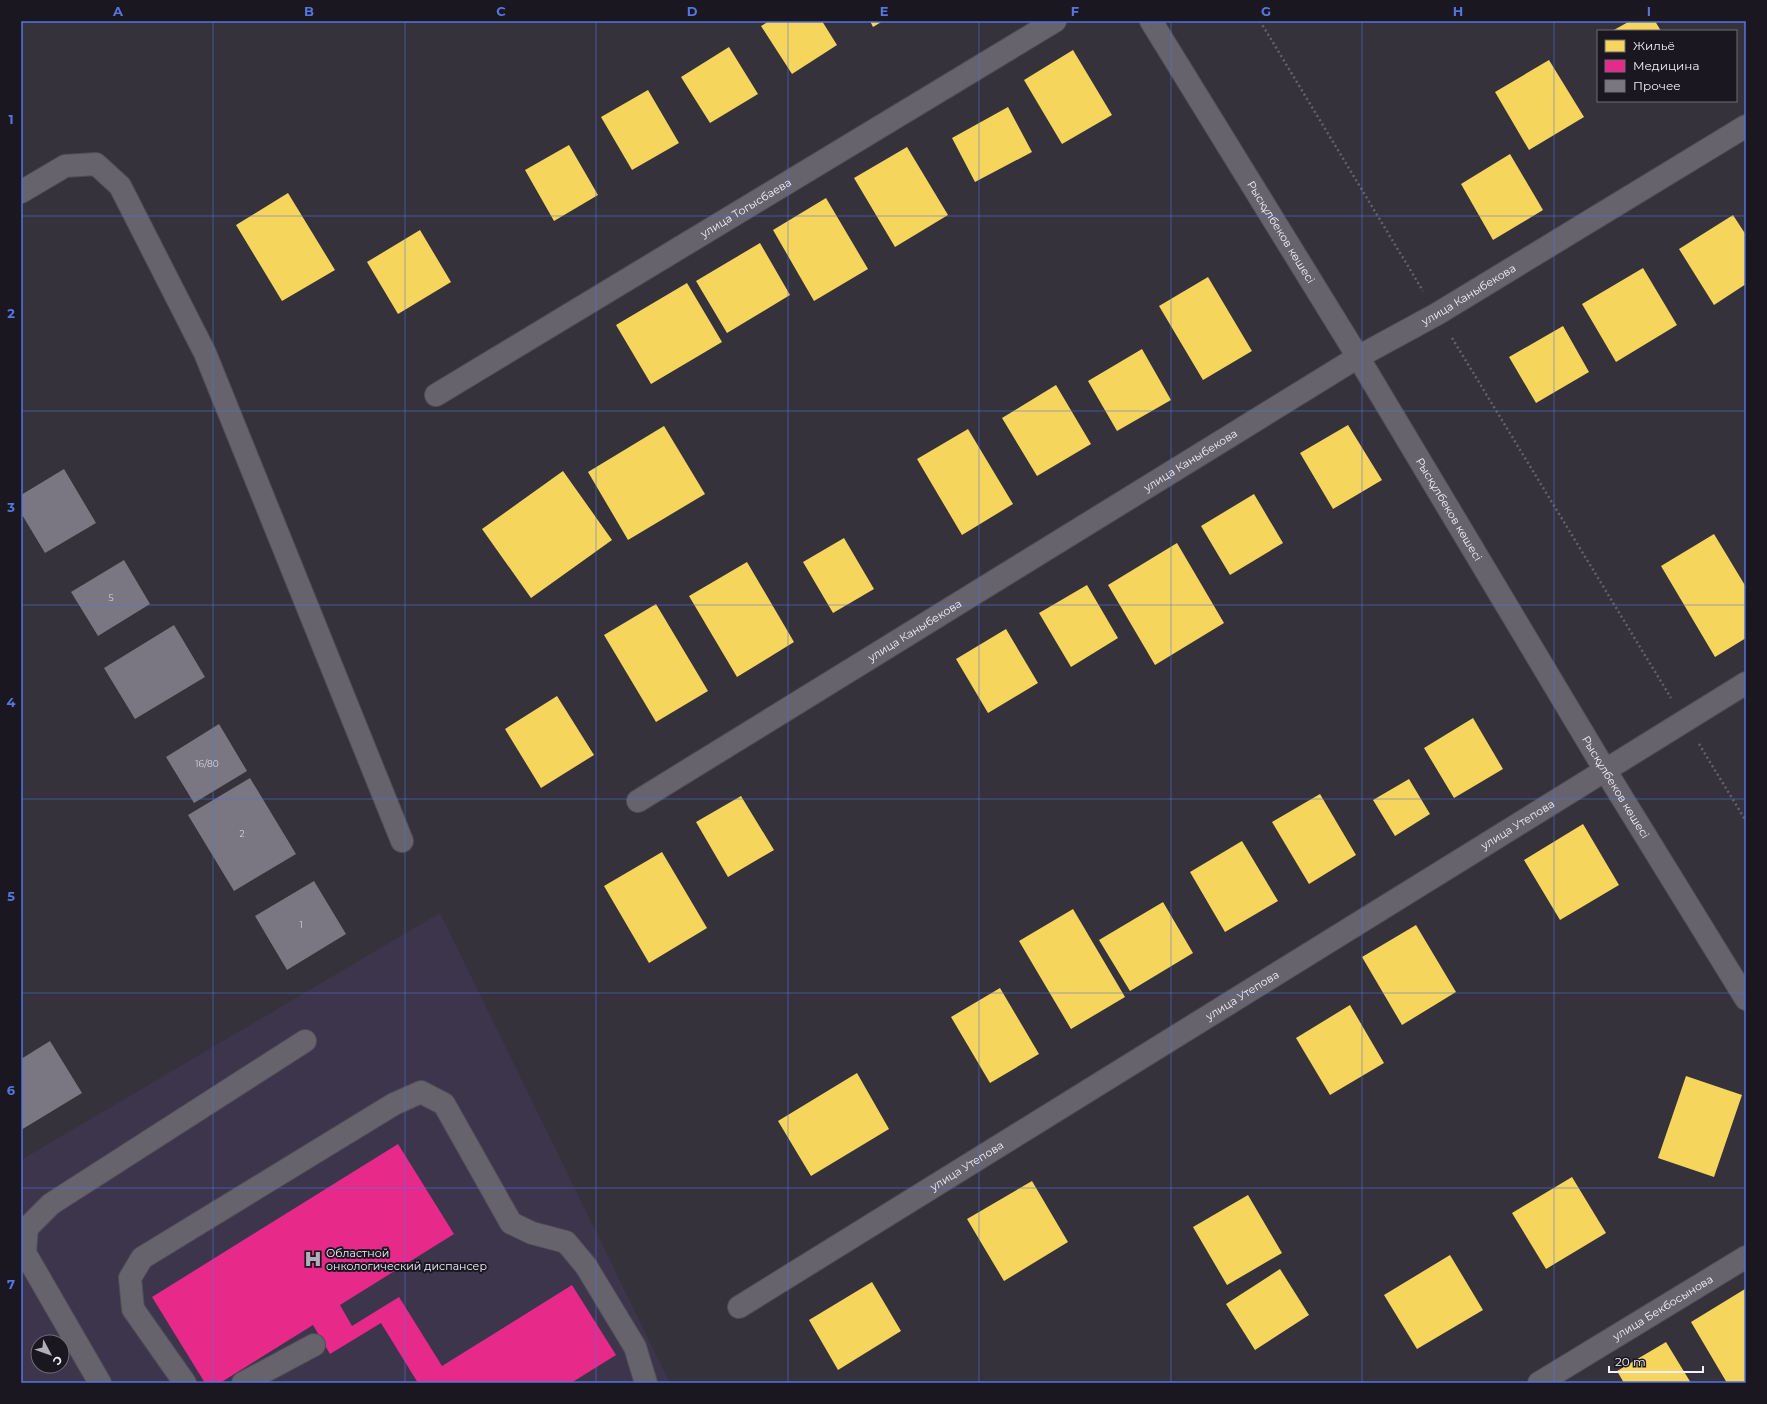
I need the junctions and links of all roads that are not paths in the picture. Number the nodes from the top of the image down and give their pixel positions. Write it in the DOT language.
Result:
graph roads {
  1 [pos="1055,21"];
  2 [pos="1151,21"];
  3 [pos="1746,126"];
  4 [pos="21,192"];
  5 [pos="1358,357"];
  6 [pos="436,395"];
  7 [pos="1746,683"];
  8 [pos="1604,770"];
  9 [pos="638,801"];
  10 [pos="402,841"];
  11 [pos="1746,999"];
  12 [pos="305,1041"];
  13 [pos="1746,1257"];
  14 [pos="738,1307"];
  15 [pos="314,1345"];
  16 [pos="100,1383"];
  17 [pos="186,1383"];
  18 [pos="243,1383"];
  19 [pos="646,1383"];
  20 [pos="1539,1383"];
  1 -- 6 [label="street, улица Тогысбаева"];
  2 -- 5 [label="street, Рысқұлбеков көшесі"];
  3 -- 5 [label="street, улица Каныбекова"];
  4 -- 10 [label="street"];
  5 -- 8 [label="street, Рысқұлбеков көшесі"];
  5 -- 9 [label="street, улица Каныбекова"];
  7 -- 8 [label="street, улица Утепова"];
  8 -- 11 [label="street, Рысқұлбеков көшесі"];
  8 -- 14 [label="street, улица Утепова"];
  12 -- 16 [label="street"];
  13 -- 20 [label="street, улица Бекбосынова"];
  15 -- 18 [label="street"];
  17 -- 19 [label="street"];
}
